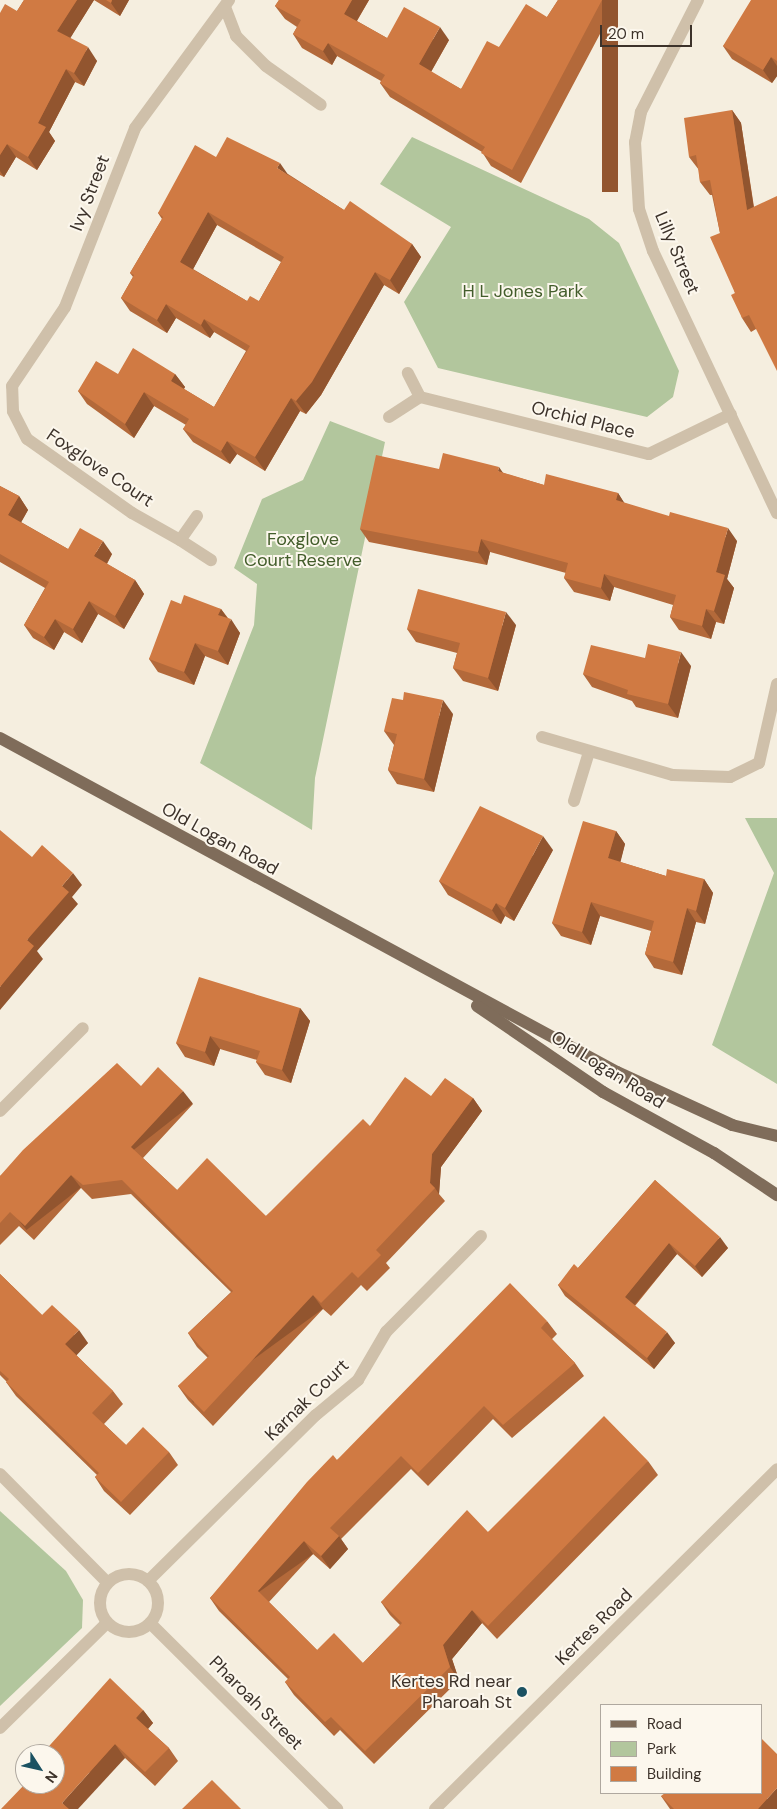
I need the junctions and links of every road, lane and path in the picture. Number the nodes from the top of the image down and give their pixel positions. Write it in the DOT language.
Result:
graph roads {
  1 [pos="698,0"];
  2 [pos="227,4"];
  3 [pos="321,105"];
  4 [pos="408,373"];
  5 [pos="420,397"];
  6 [pos="13,411"];
  7 [pos="731,414"];
  8 [pos="389,417"];
  9 [pos="777,513"];
  10 [pos="196,516"];
  11 [pos="180,540"];
  12 [pos="211,560"];
  13 [pos="777,684"];
  14 [pos="542,737"];
  15 [pos="0,738"];
  16 [pos="589,752"];
  17 [pos="574,801"];
  18 [pos="423,970"];
  19 [pos="83,1028"];
  20 [pos="0,1112"];
  21 [pos="777,1136"];
  22 [pos="777,1195"];
  23 [pos="481,1236"];
  24 [pos="777,1469"];
  25 [pos="0,1474"];
  26 [pos="148,1581"];
  27 [pos="108,1583"];
  28 [pos="107,1623"];
  29 [pos="150,1623"];
  30 [pos="0,1728"];
  31 [pos="337,1809"];
  32 [pos="435,1809"];
  1 -- 7 [label="street, Lilly Street"];
  2 -- 3 [label="street"];
  2 -- 6 [label="street, Ivy Street"];
  4 -- 5 [label="street"];
  5 -- 7 [label="street, Orchid Place"];
  5 -- 8 [label="street"];
  6 -- 11 [label="street, Foxglove Court"];
  7 -- 9 [label="street, Lilly Street"];
  10 -- 11 [label="street"];
  11 -- 12 [label="street, Foxglove Court"];
  13 -- 16 [label="street"];
  14 -- 16 [label="street"];
  15 -- 18 [label="main road, Old Logan Road"];
  16 -- 17 [label="street"];
  18 -- 21 [label="main road, Old Logan Road"];
  18 -- 22 [label="main road, Old Logan Road"];
  19 -- 20 [label="street"];
  23 -- 26 [label="street, Karnak Court"];
  24 -- 32 [label="street, Kertes Road"];
  25 -- 27 [label="street"];
  26 -- 27 [label="street"];
  26 -- 29 [label="street"];
  27 -- 28 [label="street"];
  28 -- 29 [label="street"];
  28 -- 30 [label="street"];
  29 -- 31 [label="street, Pharoah Street"];
}
